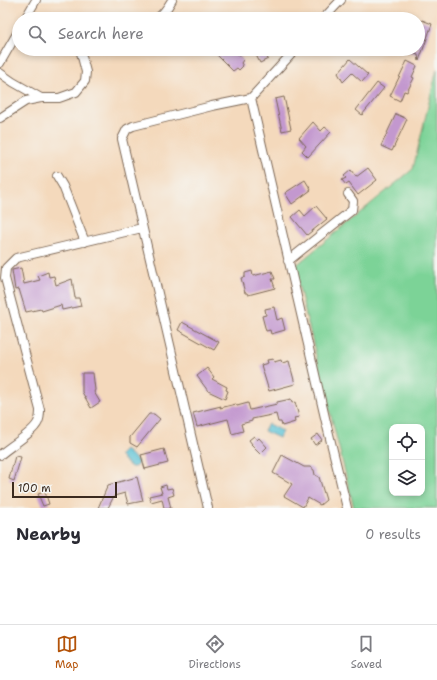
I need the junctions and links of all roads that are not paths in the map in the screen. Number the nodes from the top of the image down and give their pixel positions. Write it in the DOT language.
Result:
graph roads {
  1 [pos="36,0"];
  2 [pos="172,0"];
  3 [pos="341,0"];
  4 [pos="29,12"];
  5 [pos="164,12"];
  6 [pos="330,12"];
  7 [pos="12,43"];
  8 [pos="82,56"];
  9 [pos="290,56"];
  10 [pos="0,64"];
  11 [pos="0,73"];
  12 [pos="41,98"];
  13 [pos="251,98"];
  14 [pos="0,118"];
  15 [pos="57,176"];
  16 [pos="348,194"];
  17 [pos="142,228"];
  18 [pos="85,242"];
  19 [pos="288,261"];
  20 [pos="0,443"];
  21 [pos="9,447"];
  22 [pos="0,455"];
  23 [pos="208,508"];
  24 [pos="347,508"];
  1 -- 4 [label="street"];
  2 -- 5 [label="street"];
  3 -- 6 [label="street"];
  7 -- 10 [label="street"];
  8 -- 12 [label="street"];
  9 -- 13 [label="street"];
  11 -- 12 [label="street"];
  12 -- 14 [label="street"];
  13 -- 17 [label="street"];
  13 -- 19 [label="street"];
  15 -- 18 [label="street"];
  16 -- 19 [label="street"];
  17 -- 18 [label="street"];
  17 -- 23 [label="street"];
  18 -- 21 [label="street"];
  19 -- 24 [label="street"];
  20 -- 21 [label="street"];
  21 -- 22 [label="street"];
}
